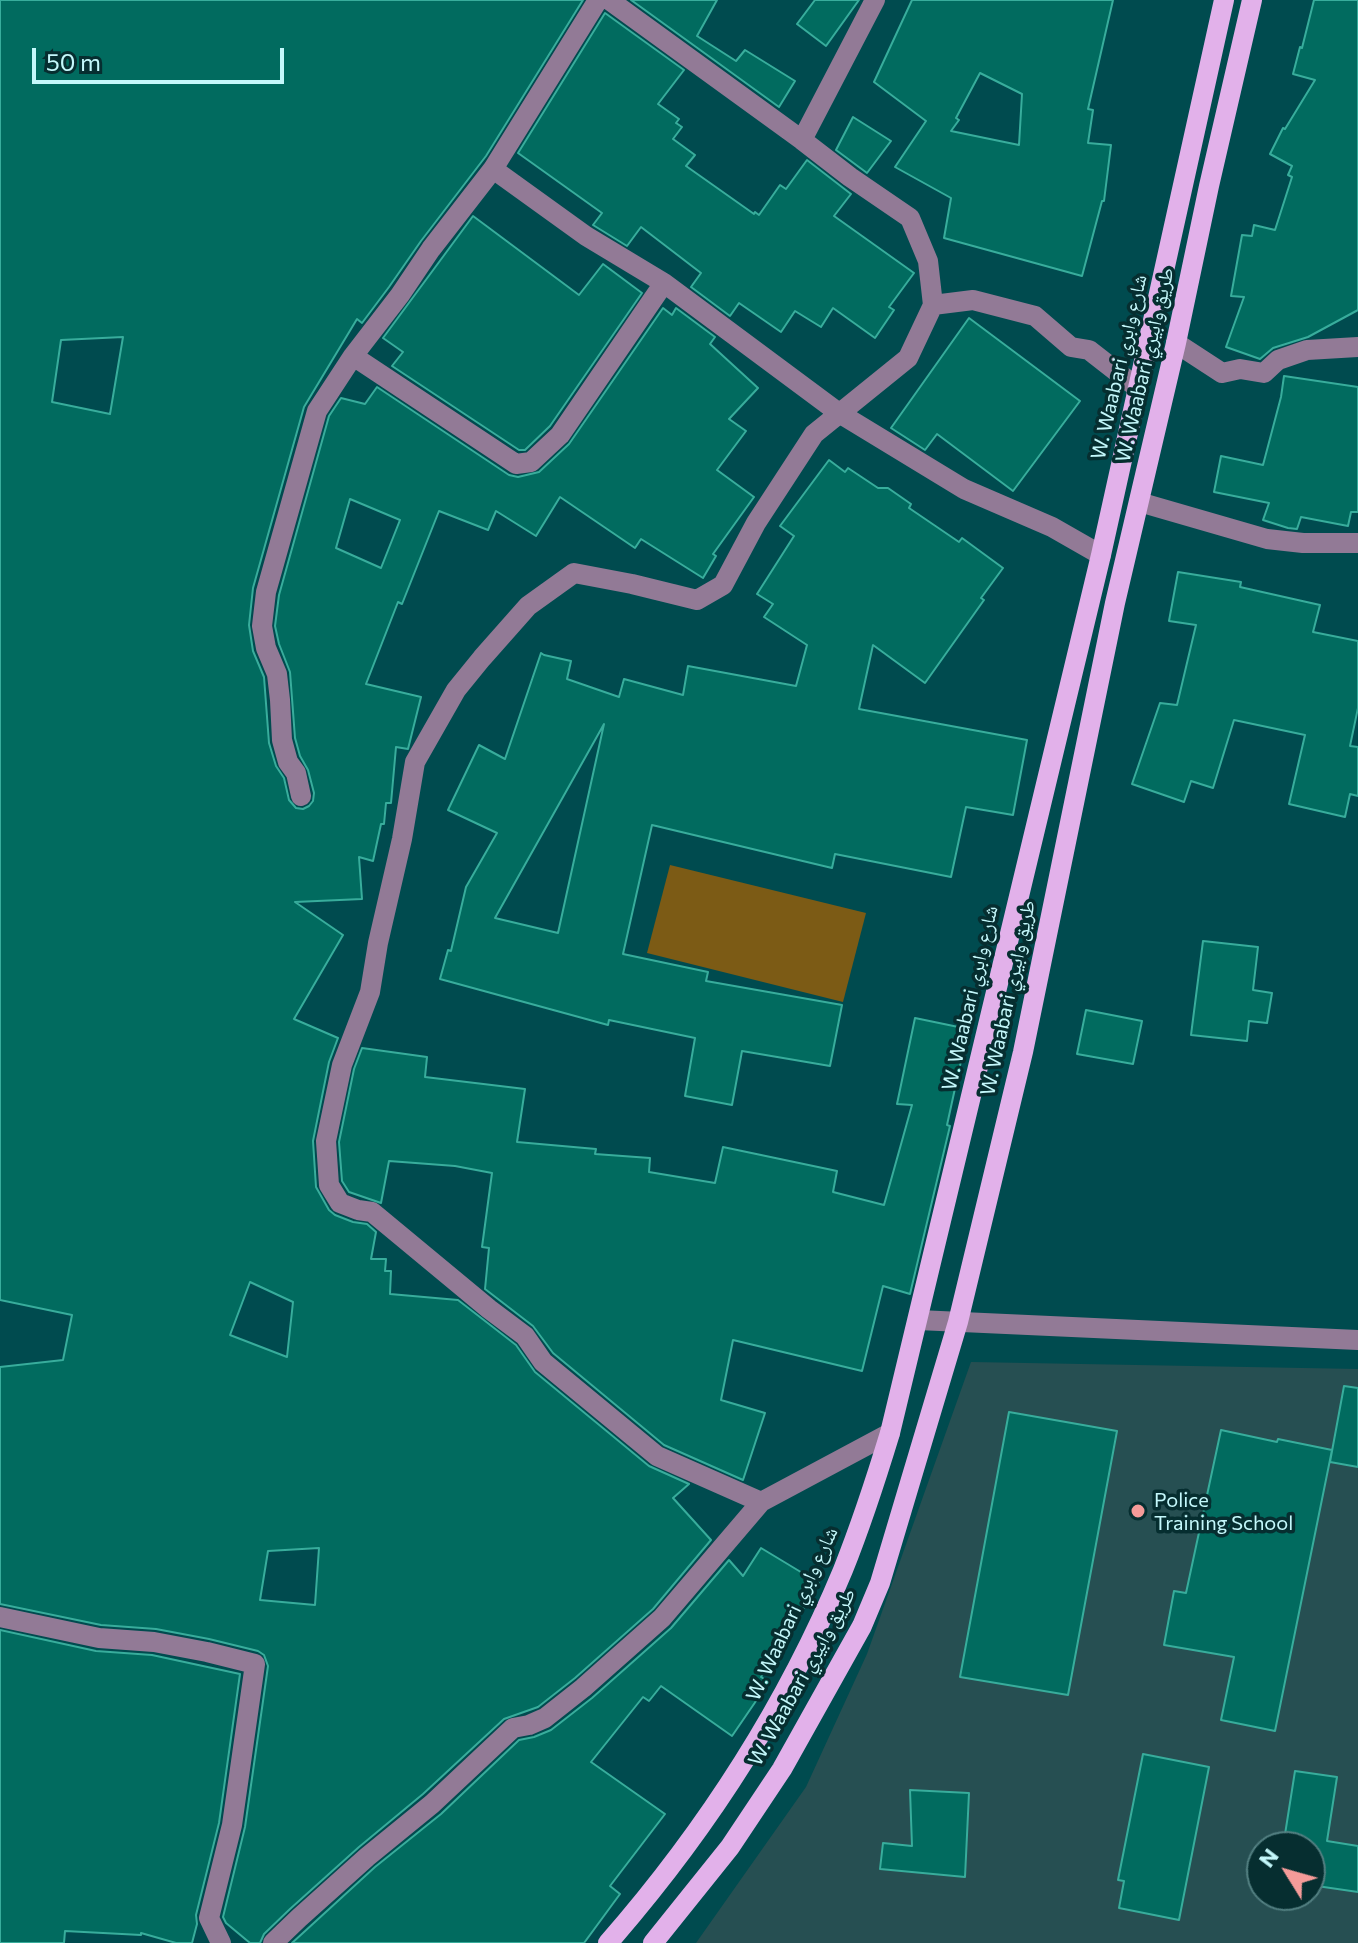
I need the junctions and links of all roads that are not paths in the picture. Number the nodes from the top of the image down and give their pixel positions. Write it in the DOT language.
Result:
graph roads {
  1 [pos="598,0"];
  2 [pos="609,0"];
  3 [pos="875,0"];
  4 [pos="1224,0"];
  5 [pos="1252,0"];
  6 [pos="802,140"];
  7 [pos="493,169"];
  8 [pos="664,283"];
  9 [pos="933,305"];
  10 [pos="1176,343"];
  11 [pos="1358,347"];
  12 [pos="353,356"];
  13 [pos="1139,389"];
  14 [pos="839,413"];
  15 [pos="1139,502"];
  16 [pos="1358,543"];
  17 [pos="1101,555"];
  18 [pos="301,796"];
  19 [pos="918,1320"];
  20 [pos="958,1322"];
  21 [pos="1358,1340"];
  22 [pos="890,1433"];
  23 [pos="761,1502"];
  24 [pos="0,1617"];
  25 [pos="221,1943"];
  26 [pos="273,1943"];
  27 [pos="608,1943"];
  28 [pos="653,1943"];
  1 -- 7 [label="street"];
  2 -- 6 [label="street"];
  3 -- 6 [label="street"];
  4 -- 13 [label="main road, W. Waabari شارع وابري"];
  5 -- 10 [label="main road, W. Waabari طريق وابيري"];
  6 -- 9 [label="street"];
  7 -- 8 [label="street"];
  7 -- 12 [label="street"];
  8 -- 12 [label="street"];
  8 -- 14 [label="street"];
  9 -- 13 [label="street"];
  9 -- 14 [label="street"];
  10 -- 11 [label="street"];
  10 -- 15 [label="main road, W. Waabari طريق وابيري"];
  12 -- 18 [label="street"];
  13 -- 17 [label="main road, W. Waabari شارع وابري"];
  14 -- 17 [label="street"];
  14 -- 23 [label="street"];
  15 -- 16 [label="street"];
  15 -- 20 [label="main road, W. Waabari طريق وابيري"];
  17 -- 19 [label="main road, W. Waabari شارع وابري"];
  19 -- 20 [label="street"];
  19 -- 22 [label="main road, W. Waabari شارع وابري"];
  20 -- 21 [label="street"];
  20 -- 28 [label="main road, W. Waabari طريق وابيري"];
  22 -- 23 [label="street"];
  22 -- 27 [label="main road, W. Waabari شارع وابري"];
  23 -- 26 [label="street"];
  24 -- 25 [label="street"];
}
